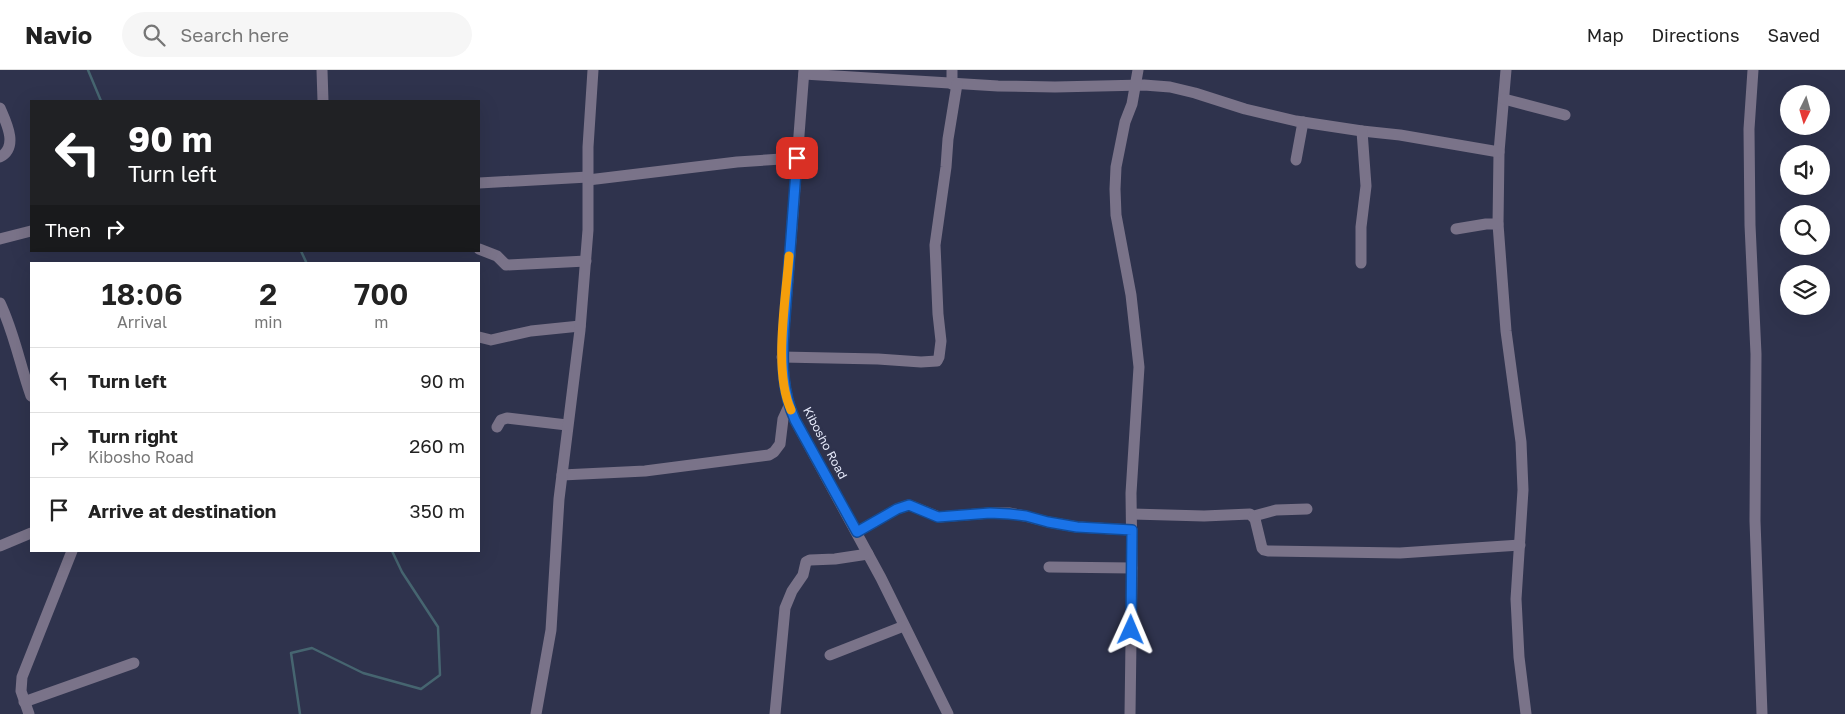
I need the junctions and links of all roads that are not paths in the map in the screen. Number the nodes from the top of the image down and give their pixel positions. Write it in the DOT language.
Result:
graph roads {
  1 [pos="322,70"];
  2 [pos="593,70"];
  3 [pos="952,70"];
  4 [pos="1138,70"];
  5 [pos="1506,70"];
  6 [pos="1753,70"];
  7 [pos="804,72"];
  8 [pos="954,84"];
  9 [pos="1136,85"];
  10 [pos="1504,99"];
  11 [pos="323,100"];
  12 [pos="0,108"];
  13 [pos="1565,115"];
  14 [pos="1304,122"];
  15 [pos="1362,131"];
  16 [pos="1500,152"];
  17 [pos="0,157"];
  18 [pos="797,158"];
  19 [pos="1296,160"];
  20 [pos="588,178"];
  21 [pos="480,183"];
  22 [pos="1498,224"];
  23 [pos="1456,229"];
  24 [pos="30,231"];
  25 [pos="0,239"];
  26 [pos="480,249"];
  27 [pos="586,261"];
  28 [pos="1361,263"];
  29 [pos="0,303"];
  30 [pos="580,326"];
  31 [pos="480,337"];
  32 [pos="782,357"];
  33 [pos="30,358"];
  34 [pos="19,362"];
  35 [pos="30,393"];
  36 [pos="789,406"];
  37 [pos="567,425"];
  38 [pos="497,427"];
  39 [pos="562,475"];
  40 [pos="1307,509"];
  41 [pos="1132,514"];
  42 [pos="1254,516"];
  43 [pos="1132,530"];
  44 [pos="857,532"];
  45 [pos="30,533"];
  46 [pos="1520,545"];
  47 [pos="0,546"];
  48 [pos="72,552"];
  49 [pos="868,554"];
  50 [pos="1049,567"];
  51 [pos="1132,568"];
  52 [pos="904,626"];
  53 [pos="830,654"];
  54 [pos="134,663"];
  55 [pos="24,702"];
  56 [pos="29,714"];
  57 [pos="536,714"];
  58 [pos="775,714"];
  59 [pos="948,714"];
  60 [pos="1130,714"];
  61 [pos="1526,714"];
  62 [pos="1762,714"];
  1 -- 11 [label="street"];
  2 -- 20 [label="street"];
  3 -- 8 [label="street"];
  4 -- 9 [label="street"];
  5 -- 10 [label="street"];
  6 -- 62 [label="street"];
  7 -- 8 [label="street"];
  7 -- 18 [label="street, Kibosho Road"];
  8 -- 9 [label="street"];
  8 -- 32 [label="street"];
  9 -- 14 [label="street"];
  9 -- 41 [label="street"];
  10 -- 13 [label="street"];
  10 -- 16 [label="street"];
  12 -- 17 [label="street"];
  14 -- 15 [label="street"];
  14 -- 19 [label="street"];
  15 -- 16 [label="street"];
  15 -- 28 [label="street"];
  16 -- 22 [label="street"];
  18 -- 20 [label="street"];
  18 -- 32 [label="street, Kibosho Road"];
  20 -- 21 [label="street"];
  20 -- 27 [label="street"];
  22 -- 23 [label="street"];
  22 -- 46 [label="street"];
  24 -- 25 [label="street"];
  26 -- 27 [label="street"];
  27 -- 30 [label="street"];
  29 -- 34 [label="street"];
  30 -- 31 [label="street"];
  30 -- 37 [label="street"];
  32 -- 36 [label="street, Kibosho Road"];
  33 -- 34 [label="street"];
  34 -- 35 [label="street"];
  36 -- 39 [label="street"];
  36 -- 44 [label="street, Kibosho Road"];
  37 -- 38 [label="street"];
  37 -- 39 [label="street"];
  39 -- 57 [label="street"];
  40 -- 42 [label="street"];
  41 -- 42 [label="street"];
  41 -- 43 [label="street"];
  42 -- 46 [label="street"];
  43 -- 44 [label="street"];
  43 -- 51 [label="street"];
  44 -- 49 [label="street, Kibosho Road"];
  45 -- 47 [label="street"];
  46 -- 61 [label="street"];
  48 -- 55 [label="street"];
  49 -- 52 [label="street, Kibosho Road"];
  49 -- 58 [label="street"];
  50 -- 51 [label="street"];
  51 -- 60 [label="street"];
  52 -- 53 [label="street"];
  52 -- 59 [label="street, Kibosho Road"];
  54 -- 55 [label="street"];
  55 -- 56 [label="street"];
}
